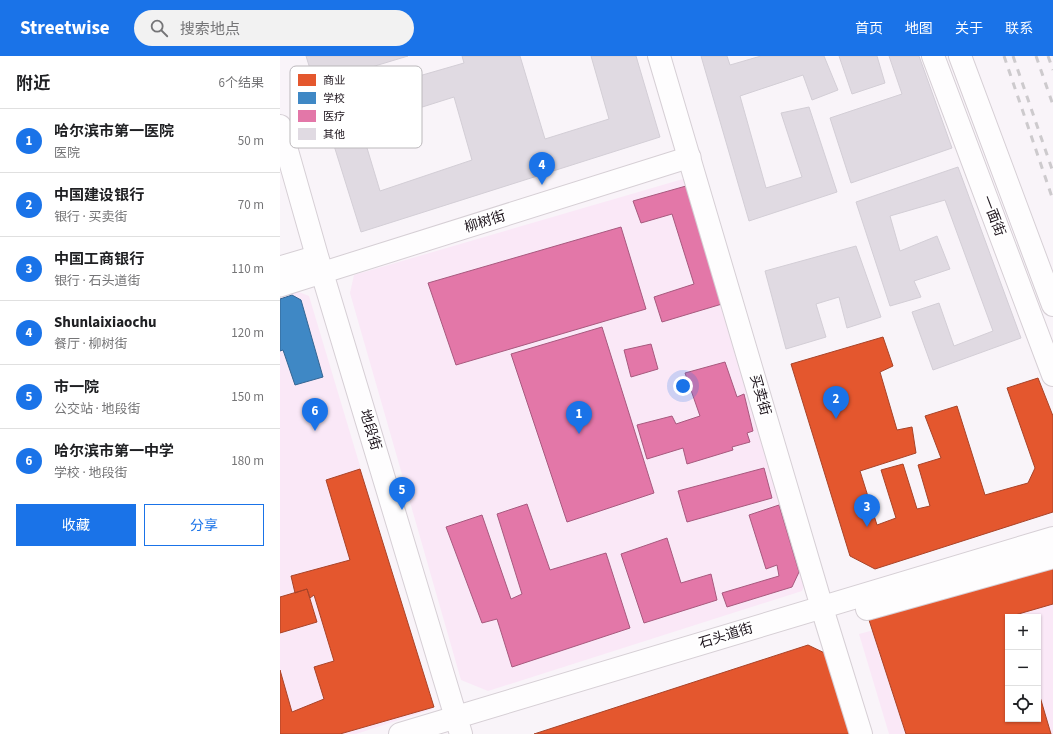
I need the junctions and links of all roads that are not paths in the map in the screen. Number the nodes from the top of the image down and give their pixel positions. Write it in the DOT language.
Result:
graph roads {
  1 [pos="659,56"];
  2 [pos="934,56"];
  3 [pos="960,56"];
  4 [pos="280,126"];
  5 [pos="690,157"];
  6 [pos="320,265"];
  7 [pos="280,267"];
  8 [pos="280,286"];
  9 [pos="1053,304"];
  10 [pos="1053,375"];
  11 [pos="1053,538"];
  12 [pos="1053,557"];
  13 [pos="824,614"];
  14 [pos="455,729"];
  15 [pos="400,734"];
  16 [pos="861,734"];
  1 -- 5 [label="main road, 买卖街"];
  2 -- 10 [label="main road, 一面街"];
  3 -- 9 [label="main road, 一面街"];
  4 -- 6 [label="main road, 地段街"];
  5 -- 6 [label="street, 柳树街"];
  5 -- 13 [label="main road, 买卖街"];
  6 -- 7 [label="street, 柳树街"];
  6 -- 8 [label="street, 柳树街"];
  6 -- 14 [label="main road, 地段街"];
  11 -- 13 [label="main road, 石头道街"];
  12 -- 13 [label="main road, 石头道街"];
  13 -- 14 [label="main road, 石头道街"];
  13 -- 16 [label="main road, 买卖街"];
  14 -- 15 [label="main road, 石头道街"];
}
